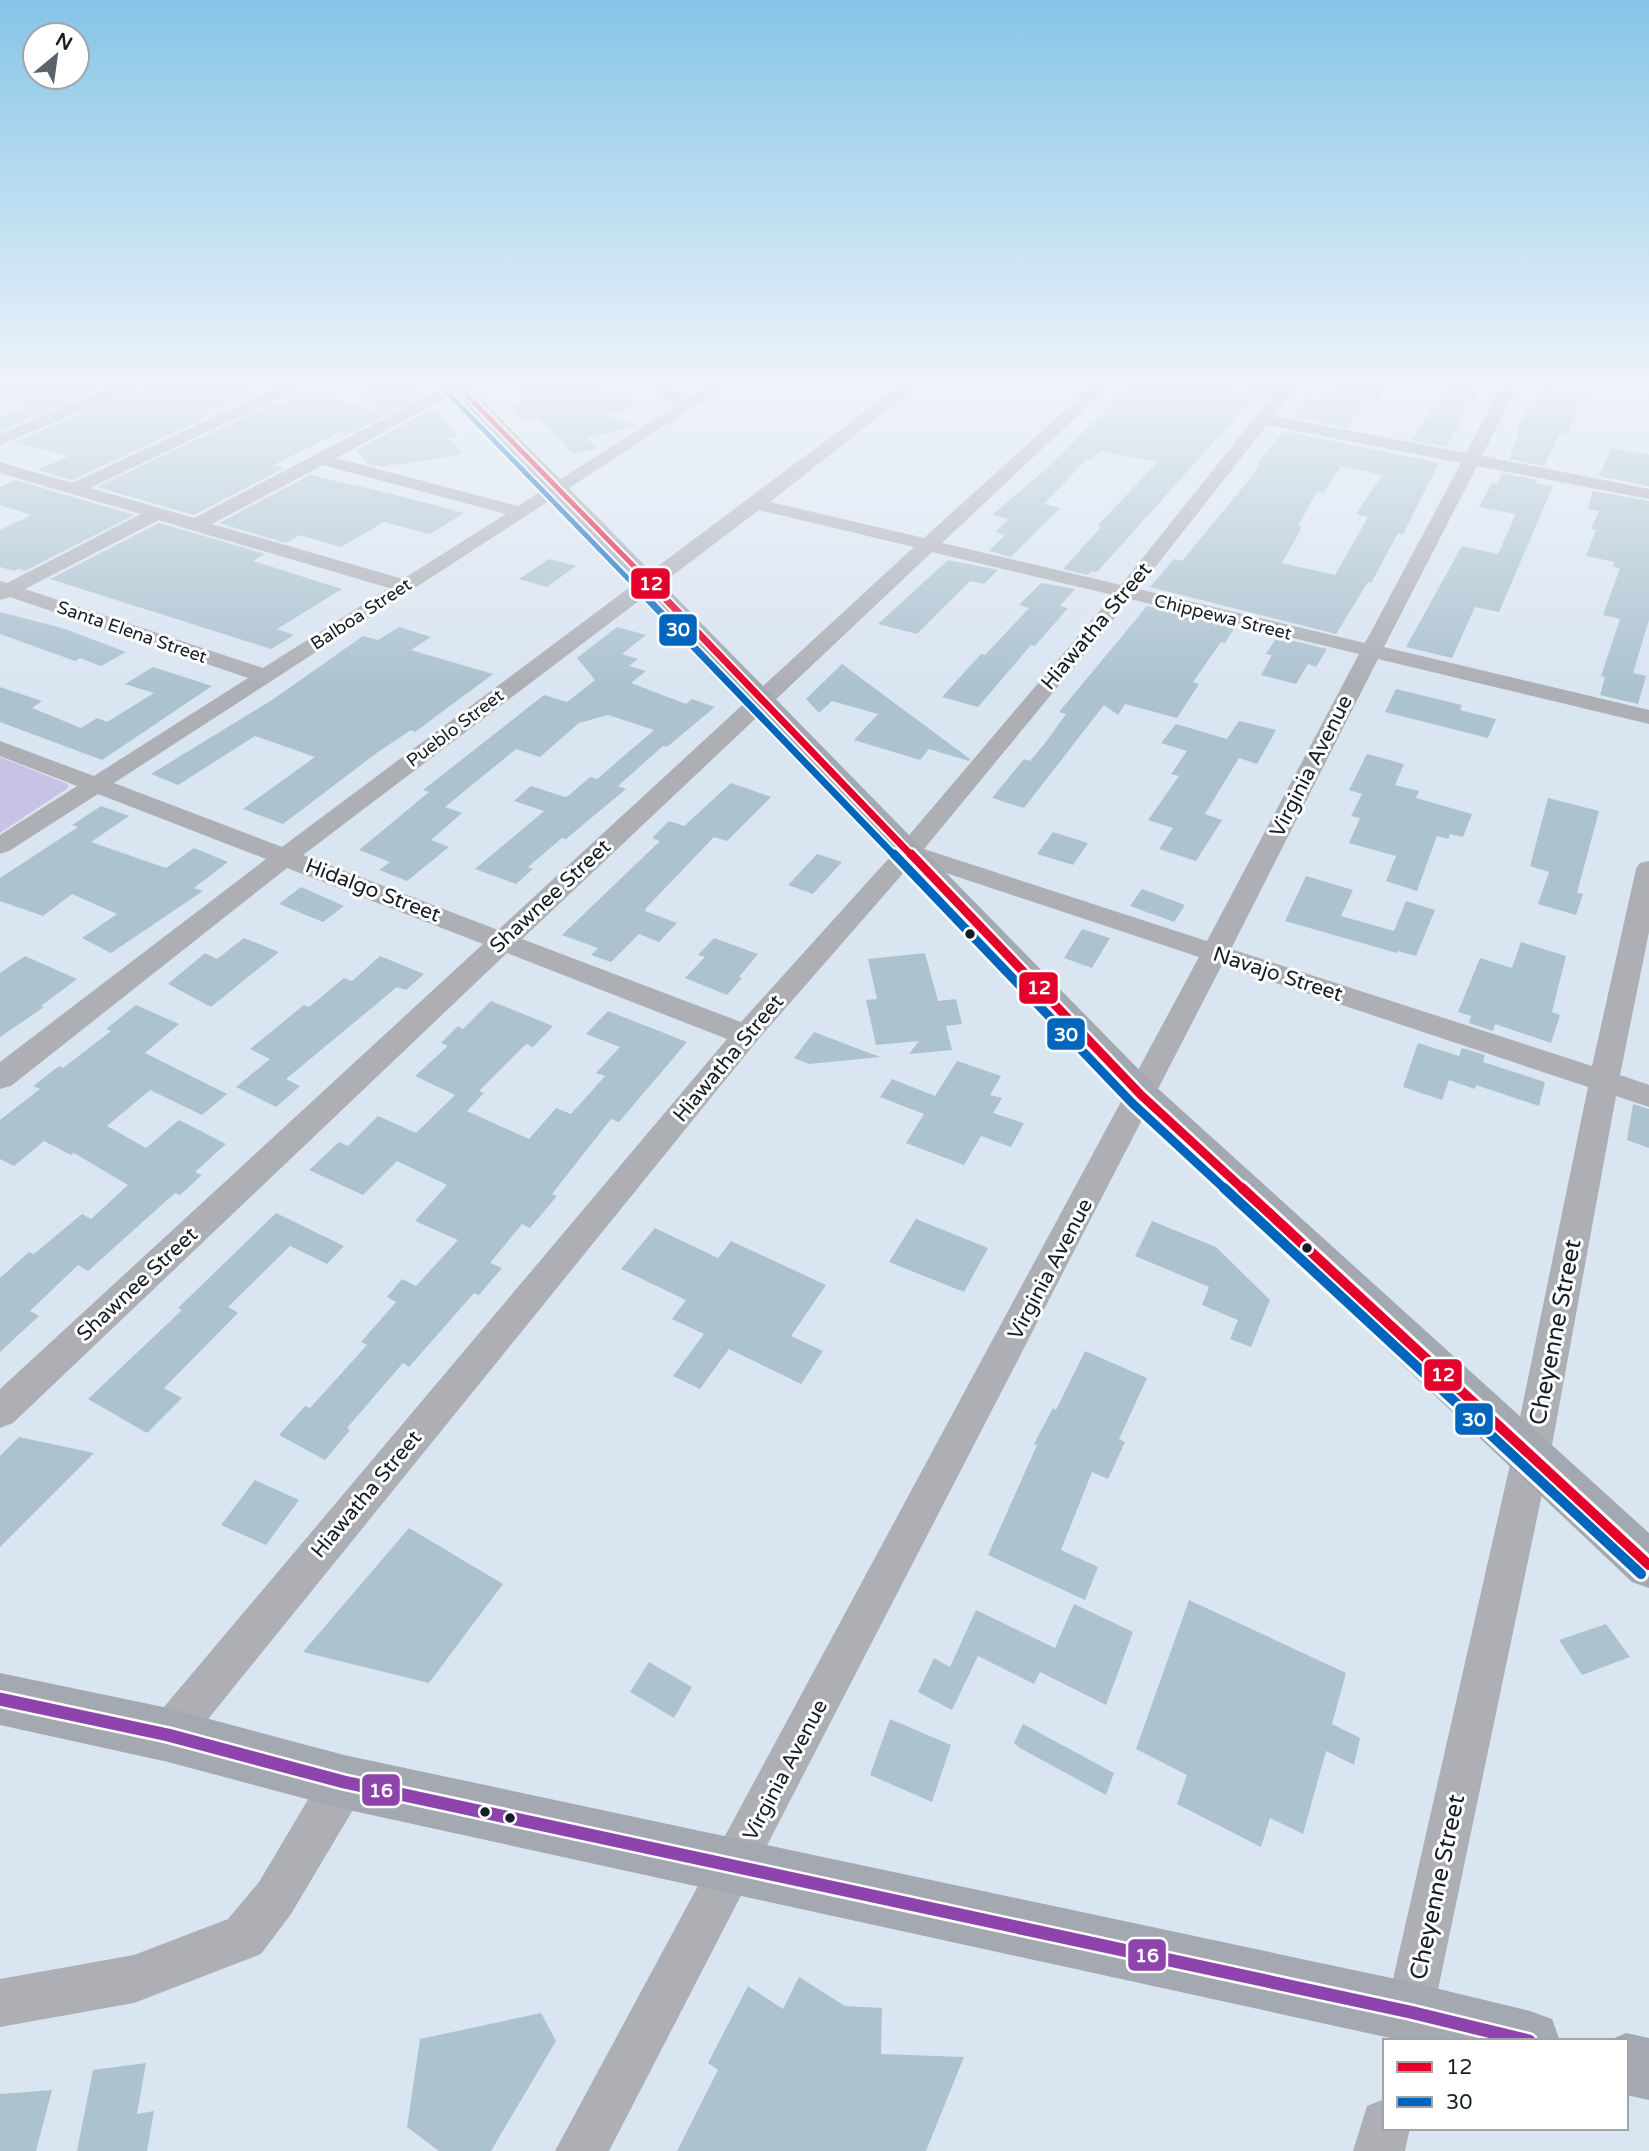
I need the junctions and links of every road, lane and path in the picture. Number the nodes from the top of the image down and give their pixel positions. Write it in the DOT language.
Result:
graph roads {
  1 [pos="58,483"];
  2 [pos="85,483"];
  3 [pos="274,483"];
  4 [pos="412,483"];
  5 [pos="550,483"];
  6 [pos="566,483"];
  7 [pos="783,483"];
  8 [pos="996,483"];
  9 [pos="1212,483"];
  10 [pos="1460,483"];
  11 [pos="1594,483"];
  12 [pos="75,488"];
  13 [pos="556,490"];
  14 [pos="1649,494"];
  15 [pos="756,504"];
  16 [pos="520,512"];
  17 [pos="158,513"];
  18 [pos="195,525"];
  19 [pos="931,544"];
  20 [pos="647,583"];
  21 [pos="404,586"];
  22 [pos="3,591"];
  23 [pos="1125,593"];
  24 [pos="1370,652"];
  25 [pos="264,676"];
  26 [pos="762,698"];
  27 [pos="1649,717"];
  28 [pos="0,748"];
  29 [pos="94,785"];
  30 [pos="0,846"];
  31 [pos="908,852"];
  32 [pos="286,856"];
  33 [pos="1649,869"];
  34 [pos="502,941"];
  35 [pos="1214,953"];
  36 [pos="746,1035"];
  37 [pos="0,1078"];
  38 [pos="1604,1081"];
  39 [pos="1141,1095"];
  40 [pos="1649,1096"];
  41 [pos="0,1412"];
  42 [pos="1531,1456"];
  43 [pos="1649,1565"];
  44 [pos="0,1699"];
  45 [pos="168,1735"];
  46 [pos="344,1782"];
  47 [pos="734,1867"];
  48 [pos="0,2003"];
  49 [pos="1406,2026"];
  50 [pos="1513,2039"];
  51 [pos="1628,2064"];
  52 [pos="1649,2069"];
  53 [pos="1384,2130"];
  54 [pos="581,2151"];
  55 [pos="1379,2151"];
  1 -- 12 [label="street"];
  2 -- 12 [label="street"];
  3 -- 18 [label="street"];
  4 -- 16 [label="street"];
  5 -- 13 [label="main road"];
  6 -- 13 [label="street, Balboa Street"];
  7 -- 15 [label="street, Pueblo Street"];
  8 -- 19 [label="street, Shawnee Street"];
  9 -- 23 [label="street, Hiawatha Street"];
  10 -- 24 [label="street, Virginia Avenue"];
  11 -- 14 [label="street"];
  12 -- 17 [label="street"];
  13 -- 16 [label="street, Balboa Street"];
  13 -- 20 [label="main road"];
  15 -- 19 [label="street, Chippewa Street"];
  15 -- 20 [label="street, Pueblo Street"];
  16 -- 21 [label="street, Balboa Street"];
  17 -- 18 [label="street"];
  17 -- 22 [label="street"];
  18 -- 21 [label="street"];
  19 -- 23 [label="street, Chippewa Street"];
  19 -- 26 [label="street, Shawnee Street"];
  20 -- 26 [label="main road"];
  20 -- 32 [label="street, Pueblo Street"];
  21 -- 25 [label="street, Balboa Street"];
  22 -- 25 [label="street, Santa Elena Street"];
  23 -- 24 [label="street, Chippewa Street"];
  23 -- 31 [label="street, Hiawatha Street"];
  24 -- 27 [label="street, Chippewa Street"];
  24 -- 35 [label="street, Virginia Avenue"];
  25 -- 29 [label="street, Balboa Street"];
  26 -- 31 [label="main road"];
  26 -- 34 [label="street, Shawnee Street"];
  28 -- 29 [label="street, Hidalgo Street"];
  29 -- 30 [label="street, Balboa Street"];
  29 -- 32 [label="street, Hidalgo Street"];
  31 -- 35 [label="street, Navajo Street"];
  31 -- 36 [label="street, Hiawatha Street"];
  31 -- 39 [label="main road"];
  32 -- 34 [label="street, Hidalgo Street"];
  32 -- 37 [label="street, Pueblo Street"];
  33 -- 38 [label="street, Cheyenne Street"];
  34 -- 36 [label="street, Hidalgo Street"];
  34 -- 41 [label="street, Shawnee Street"];
  35 -- 38 [label="street, Navajo Street"];
  35 -- 39 [label="street, Virginia Avenue"];
  36 -- 45 [label="street, Hiawatha Street"];
  38 -- 40 [label="street, Navajo Street"];
  38 -- 42 [label="street, Cheyenne Street"];
  39 -- 42 [label="main road"];
  39 -- 47 [label="street, Virginia Avenue"];
  42 -- 43 [label="main road"];
  42 -- 49 [label="street, Cheyenne Street"];
  44 -- 45 [label="main road"];
  45 -- 46 [label="main road"];
  46 -- 47 [label="main road"];
  46 -- 48 [label="street"];
  47 -- 49 [label="main road"];
  47 -- 54 [label="street, Virginia Avenue"];
  49 -- 50 [label="main road"];
  51 -- 52 [label="main road"];
  53 -- 55 [label="street"];
}
